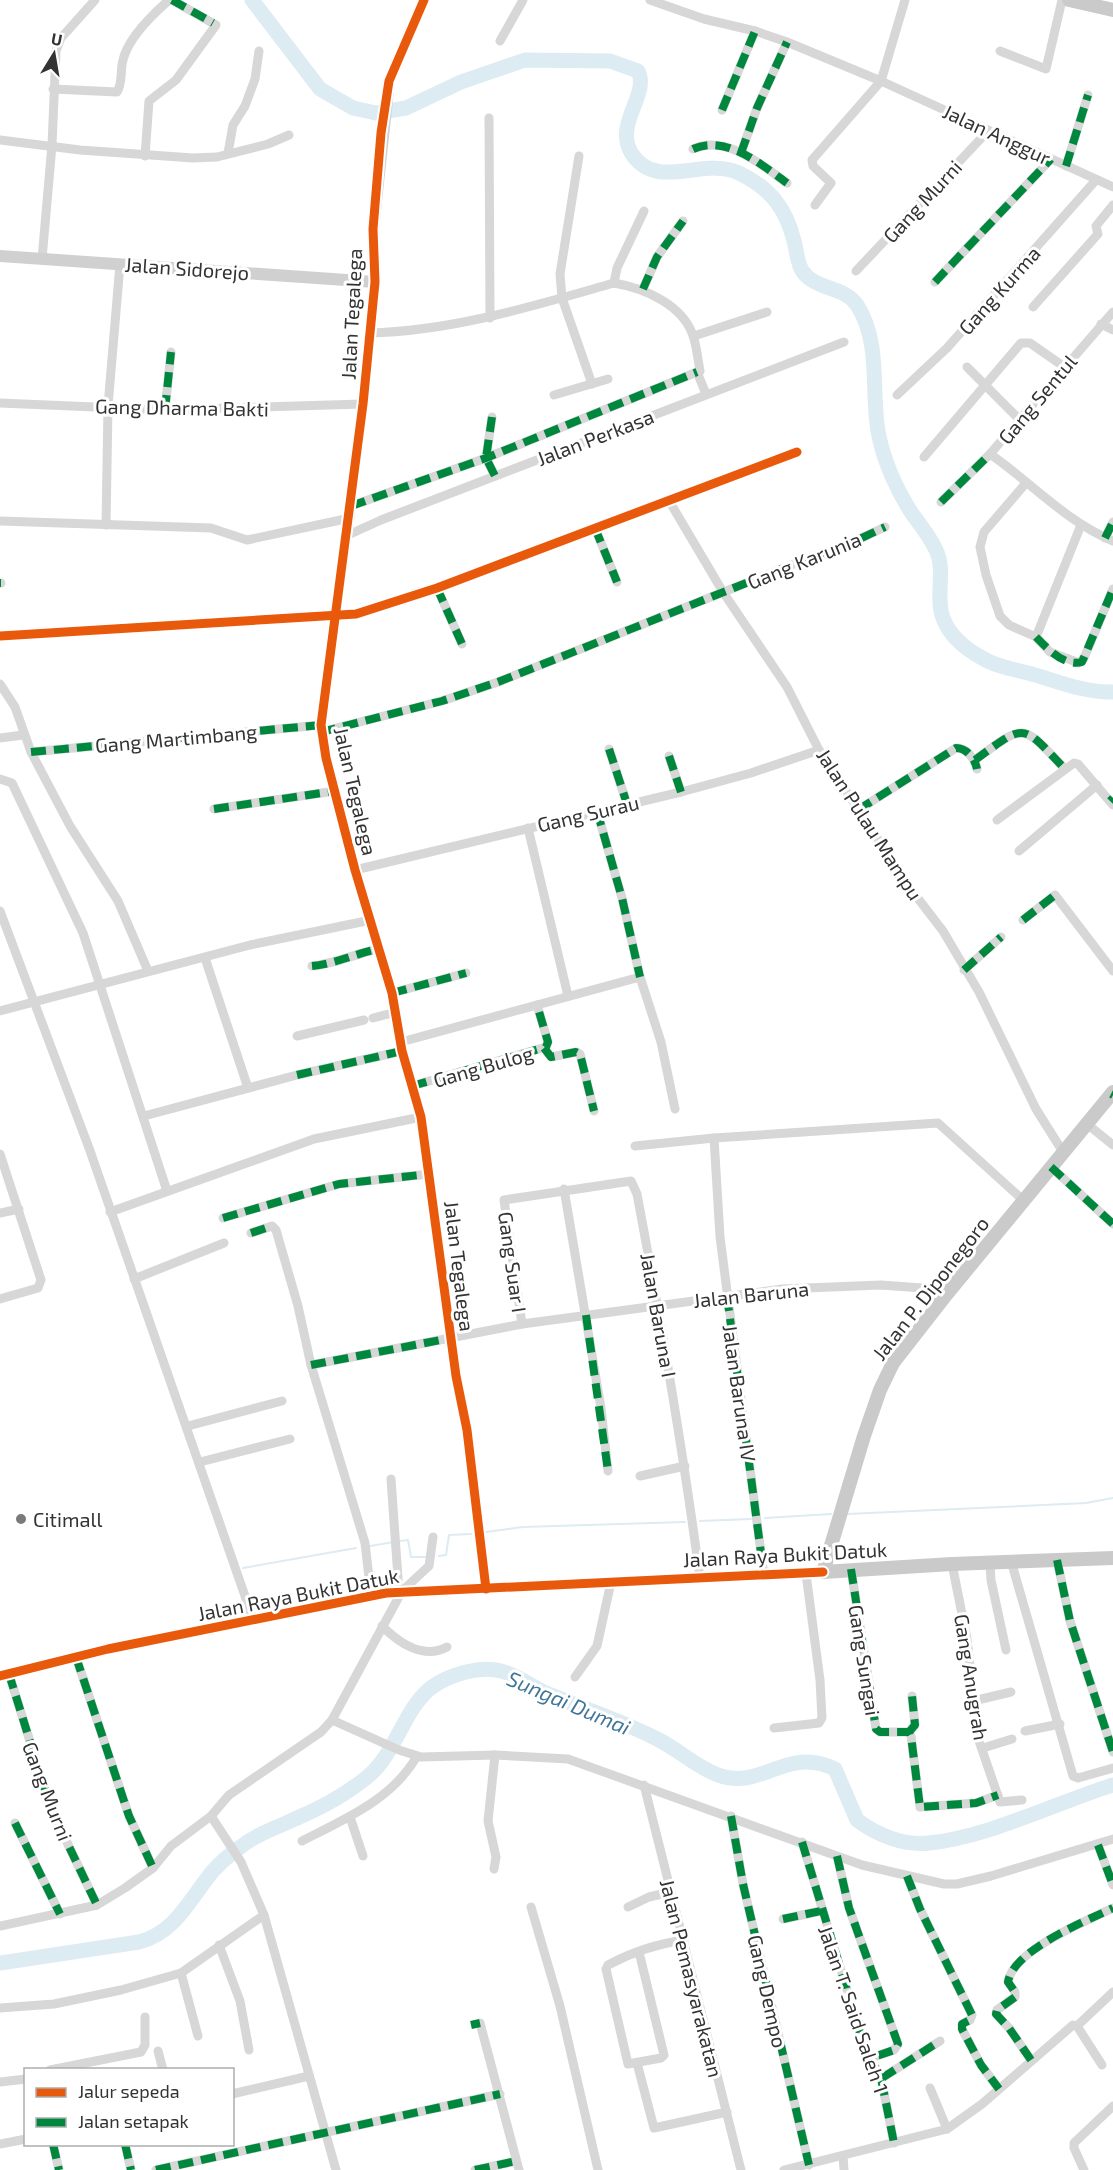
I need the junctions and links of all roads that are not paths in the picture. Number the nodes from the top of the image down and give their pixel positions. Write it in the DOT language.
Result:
graph roads {
  1 [pos="95,0"];
  2 [pos="171,0"];
  3 [pos="424,0"];
  4 [pos="523,0"];
  5 [pos="650,0"];
  6 [pos="905,0"];
  7 [pos="1062,0"];
  8 [pos="1069,0"];
  9 [pos="1113,10"];
  10 [pos="755,31"];
  11 [pos="500,41"];
  12 [pos="787,42"];
  13 [pos="259,51"];
  14 [pos="1000,51"];
  15 [pos="881,81"];
  16 [pos="53,89"];
  17 [pos="1088,95"];
  18 [pos="722,110"];
  19 [pos="489,118"];
  20 [pos="988,131"];
  21 [pos="289,135"];
  22 [pos="0,140"];
  23 [pos="52,145"];
  24 [pos="693,149"];
  25 [pos="228,153"];
  26 [pos="741,153"];
  27 [pos="145,156"];
  28 [pos="579,156"];
  29 [pos="1051,159"];
  30 [pos="1066,166"];
  31 [pos="1096,180"];
  32 [pos="788,183"];
  33 [pos="1113,188"];
  34 [pos="815,205"];
  35 [pos="1113,205"];
  36 [pos="644,211"];
  37 [pos="683,221"];
  38 [pos="0,256"];
  39 [pos="42,259"];
  40 [pos="120,264"];
  41 [pos="856,271"];
  42 [pos="375,282"];
  43 [pos="935,282"];
  44 [pos="614,283"];
  45 [pos="643,289"];
  46 [pos="562,298"];
  47 [pos="1033,307"];
  48 [pos="767,312"];
  49 [pos="1113,312"];
  50 [pos="490,318"];
  51 [pos="1101,324"];
  52 [pos="1113,330"];
  53 [pos="369,333"];
  54 [pos="694,336"];
  55 [pos="844,342"];
  56 [pos="171,352"];
  57 [pos="1063,366"];
  58 [pos="967,367"];
  59 [pos="697,372"];
  60 [pos="608,379"];
  61 [pos="592,384"];
  62 [pos="985,388"];
  63 [pos="706,394"];
  64 [pos="554,395"];
  65 [pos="897,395"];
  66 [pos="0,403"];
  67 [pos="363,404"];
  68 [pos="108,406"];
  69 [pos="165,410"];
  70 [pos="492,417"];
  71 [pos="1019,419"];
  72 [pos="797,452"];
  73 [pos="990,454"];
  74 [pos="924,457"];
  75 [pos="486,458"];
  76 [pos="495,476"];
  77 [pos="1026,483"];
  78 [pos="668,499"];
  79 [pos="941,502"];
  80 [pos="351,506"];
  81 [pos="350,518"];
  82 [pos="0,521"];
  83 [pos="1113,522"];
  84 [pos="106,525"];
  85 [pos="1081,525"];
  86 [pos="885,527"];
  87 [pos="595,528"];
  88 [pos="348,536"];
  89 [pos="1109,540"];
  90 [pos="618,582"];
  91 [pos="437,588"];
  92 [pos="1113,589"];
  93 [pos="723,592"];
  94 [pos="336,615"];
  95 [pos="0,636"];
  96 [pos="1036,637"];
  97 [pos="462,644"];
  98 [pos="0,684"];
  99 [pos="321,728"];
  100 [pos="23,735"];
  101 [pos="0,738"];
  102 [pos="609,749"];
  103 [pos="819,750"];
  104 [pos="31,752"];
  105 [pos="669,756"];
  106 [pos="1065,769"];
  107 [pos="0,779"];
  108 [pos="1097,785"];
  109 [pos="335,791"];
  110 [pos="681,792"];
  111 [pos="1112,801"];
  112 [pos="627,804"];
  113 [pos="214,809"];
  114 [pos="858,810"];
  115 [pos="597,811"];
  116 [pos="997,820"];
  117 [pos="528,828"];
  118 [pos="1019,851"];
  119 [pos="355,870"];
  120 [pos="0,912"];
  121 [pos="371,920"];
  122 [pos="1023,920"];
  123 [pos="1001,937"];
  124 [pos="378,948"];
  125 [pos="205,958"];
  126 [pos="312,966"];
  127 [pos="964,970"];
  128 [pos="148,971"];
  129 [pos="1113,971"];
  130 [pos="466,973"];
  131 [pos="640,977"];
  132 [pos="102,985"];
  133 [pos="392,993"];
  134 [pos="568,996"];
  135 [pos="35,1002"];
  136 [pos="537,1005"];
  137 [pos="0,1011"];
  138 [pos="396,1012"];
  139 [pos="297,1036"];
  140 [pos="401,1046"];
  141 [pos="544,1048"];
  142 [pos="412,1086"];
  143 [pos="248,1088"];
  144 [pos="1112,1094"];
  145 [pos="675,1109"];
  146 [pos="594,1111"];
  147 [pos="144,1116"];
  148 [pos="421,1117"];
  149 [pos="1088,1124"];
  150 [pos="714,1138"];
  151 [pos="1113,1144"];
  152 [pos="635,1146"];
  153 [pos="1063,1152"];
  154 [pos="0,1154"];
  155 [pos="1051,1167"];
  156 [pos="429,1174"];
  157 [pos="564,1189"];
  158 [pos="167,1191"];
  159 [pos="504,1200"];
  160 [pos="1023,1200"];
  161 [pos="19,1209"];
  162 [pos="110,1212"];
  163 [pos="0,1213"];
  164 [pos="223,1218"];
  165 [pos="1113,1224"];
  166 [pos="251,1233"];
  167 [pos="224,1243"];
  168 [pos="134,1279"];
  169 [pos="946,1294"];
  170 [pos="727,1296"];
  171 [pos="0,1299"];
  172 [pos="659,1305"];
  173 [pos="586,1315"];
  174 [pos="522,1324"];
  175 [pos="451,1338"];
  176 [pos="311,1365"];
  177 [pos="282,1401"];
  178 [pos="188,1425"];
  179 [pos="290,1439"];
  180 [pos="200,1462"];
  181 [pos="686,1466"];
  182 [pos="608,1471"];
  183 [pos="640,1476"];
  184 [pos="391,1479"];
  185 [pos="433,1537"];
  186 [pos="1113,1558"];
  187 [pos="1057,1560"];
  188 [pos="1011,1561"];
  189 [pos="990,1562"];
  190 [pos="952,1564"];
  191 [pos="851,1569"];
  192 [pos="823,1572"];
  193 [pos="806,1574"];
  194 [pos="764,1576"];
  195 [pos="700,1578"];
  196 [pos="611,1582"];
  197 [pos="486,1589"];
  198 [pos="400,1592"];
  199 [pos="371,1595"];
  200 [pos="253,1619"];
  201 [pos="382,1626"];
  202 [pos="447,1647"];
  203 [pos="1006,1650"];
  204 [pos="76,1657"];
  205 [pos="5,1675"];
  206 [pos="575,1677"];
  207 [pos="1011,1692"];
  208 [pos="912,1696"];
  209 [pos="973,1701"];
  210 [pos="332,1720"];
  211 [pos="1060,1724"];
  212 [pos="774,1728"];
  213 [pos="1025,1731"];
  214 [pos="909,1732"];
  215 [pos="1012,1739"];
  216 [pos="983,1748"];
  217 [pos="1113,1752"];
  218 [pos="495,1755"];
  219 [pos="417,1756"];
  220 [pos="1113,1768"];
  221 [pos="644,1785"];
  222 [pos="998,1795"];
  223 [pos="1022,1800"];
  224 [pos="211,1816"];
  225 [pos="350,1816"];
  226 [pos="731,1816"];
  227 [pos="15,1823"];
  228 [pos="1113,1839"];
  229 [pos="302,1841"];
  230 [pos="802,1842"];
  231 [pos="1098,1845"];
  232 [pos="363,1856"];
  233 [pos="837,1856"];
  234 [pos="153,1868"];
  235 [pos="494,1869"];
  236 [pos="907,1876"];
  237 [pos="1113,1885"];
  238 [pos="670,1892"];
  239 [pos="97,1905"];
  240 [pos="531,1906"];
  241 [pos="628,1907"];
  242 [pos="1113,1908"];
  243 [pos="821,1911"];
  244 [pos="60,1914"];
  245 [pos="264,1915"];
  246 [pos="783,1919"];
  247 [pos="1,1924"];
  248 [pos="684,1940"];
  249 [pos="219,1945"];
  250 [pos="639,1952"];
  251 [pos="181,1972"];
  252 [pos="1113,1992"];
  253 [pos="0,2008"];
  254 [pos="146,2017"];
  255 [pos="480,2023"];
  256 [pos="1077,2026"];
  257 [pos="198,2036"];
  258 [pos="940,2042"];
  259 [pos="249,2050"];
  260 [pos="158,2051"];
  261 [pos="868,2059"];
  262 [pos="1031,2060"];
  263 [pos="637,2063"];
  264 [pos="1102,2065"];
  265 [pos="60,2068"];
  266 [pos="162,2068"];
  267 [pos="309,2076"];
  268 [pos="882,2078"];
  269 [pos="24,2079"];
  270 [pos="0,2082"];
  271 [pos="930,2088"];
  272 [pos="999,2089"];
  273 [pos="234,2094"];
  274 [pos="500,2094"];
  275 [pos="1113,2106"];
  276 [pos="727,2112"];
  277 [pos="946,2129"];
  278 [pos="325,2132"];
  279 [pos="24,2139"];
  280 [pos="894,2143"];
  281 [pos="0,2144"];
  282 [pos="52,2146"];
  283 [pos="125,2146"];
  284 [pos="843,2156"];
  285 [pos="518,2165"];
  286 [pos="808,2165"];
  287 [pos="127,2169"];
  288 [pos="59,2170"];
  289 [pos="156,2170"];
  290 [pos="336,2170"];
  291 [pos="475,2170"];
  292 [pos="598,2170"];
  293 [pos="741,2170"];
  294 [pos="784,2170"];
  295 [pos="844,2170"];
  296 [pos="1084,2170"];
  1 -- 16 [label="street"];
  2 -- 16 [label="street"];
  2 -- 27 [label="street"];
  3 -- 42 [label="street, Jalan Tegalega"];
  4 -- 11 [label="street"];
  5 -- 10 [label="street, Jalan Anggur"];
  6 -- 15 [label="street"];
  7 -- 14 [label="street"];
  8 -- 9 [label="main road"];
  10 -- 12 [label="street, Jalan Anggur"];
  10 -- 18 [label="street"];
  12 -- 15 [label="street, Jalan Anggur"];
  12 -- 26 [label="street"];
  13 -- 25 [label="street"];
  15 -- 20 [label="street, Jalan Anggur"];
  15 -- 34 [label="street"];
  16 -- 23 [label="street"];
  17 -- 30 [label="street"];
  19 -- 50 [label="street"];
  20 -- 29 [label="street, Jalan Anggur"];
  20 -- 41 [label="street, Gang Murni"];
  21 -- 25 [label="street"];
  22 -- 23 [label="street"];
  23 -- 27 [label="street"];
  23 -- 39 [label="street"];
  24 -- 26 [label="street"];
  25 -- 27 [label="street"];
  26 -- 32 [label="street"];
  28 -- 46 [label="street"];
  29 -- 30 [label="street, Jalan Anggur"];
  29 -- 43 [label="street"];
  30 -- 31 [label="street, Jalan Anggur"];
  31 -- 33 [label="street, Jalan Anggur"];
  31 -- 65 [label="street, Gang Kurma"];
  35 -- 47 [label="street"];
  36 -- 44 [label="street"];
  37 -- 45 [label="street"];
  38 -- 39 [label="street, Jalan Sidorejo"];
  39 -- 40 [label="street, Jalan Sidorejo"];
  40 -- 42 [label="street, Jalan Sidorejo"];
  40 -- 68 [label="street"];
  42 -- 53 [label="street, Jalan Tegalega"];
  44 -- 45 [label="street"];
  44 -- 46 [label="street"];
  45 -- 54 [label="street"];
  46 -- 50 [label="street"];
  46 -- 61 [label="street"];
  48 -- 54 [label="street"];
  49 -- 51 [label="street, Gang Sentul"];
  50 -- 53 [label="street"];
  51 -- 52 [label="street"];
  51 -- 57 [label="street, Gang Sentul"];
  53 -- 67 [label="street, Jalan Tegalega"];
  54 -- 59 [label="street"];
  55 -- 63 [label="street, Jalan Perkasa"];
  56 -- 69 [label="street"];
  57 -- 62 [label="street"];
  57 -- 71 [label="street, Gang Sentul"];
  58 -- 62 [label="street"];
  59 -- 63 [label="street"];
  59 -- 75 [label="street"];
  60 -- 61 [label="street"];
  61 -- 64 [label="street"];
  62 -- 71 [label="street"];
  62 -- 74 [label="street"];
  63 -- 76 [label="street, Jalan Perkasa"];
  66 -- 68 [label="street, Gang Dharma Bakti"];
  67 -- 69 [label="street, Gang Dharma Bakti"];
  67 -- 80 [label="street, Jalan Tegalega"];
  68 -- 69 [label="street, Gang Dharma Bakti"];
  68 -- 84 [label="street"];
  70 -- 75 [label="street"];
  71 -- 73 [label="street, Gang Sentul"];
  72 -- 78 [label="street"];
  73 -- 77 [label="street, Gang Sentul"];
  73 -- 79 [label="street"];
  75 -- 76 [label="street"];
  75 -- 80 [label="street"];
  76 -- 88 [label="street, Jalan Perkasa"];
  77 -- 85 [label="street, Gang Sentul"];
  77 -- 96 [label="street"];
  78 -- 87 [label="street"];
  78 -- 93 [label="street, Jalan Pulau Mampu"];
  80 -- 81 [label="street, Jalan Tegalega"];
  81 -- 84 [label="street"];
  81 -- 88 [label="street, Jalan Tegalega"];
  82 -- 84 [label="street"];
  83 -- 89 [label="street"];
  85 -- 89 [label="street, Gang Sentul"];
  85 -- 96 [label="street"];
  86 -- 93 [label="street, Gang Karunia"];
  87 -- 90 [label="street"];
  87 -- 91 [label="street"];
  88 -- 94 [label="street, Jalan Tegalega"];
  91 -- 94 [label="street"];
  91 -- 97 [label="street"];
  92 -- 96 [label="street"];
  93 -- 99 [label="street, Gang Karunia"];
  93 -- 103 [label="street, Jalan Pulau Mampu"];
  94 -- 95 [label="street"];
  94 -- 99 [label="street, Jalan Tegalega"];
  98 -- 100 [label="street"];
  99 -- 104 [label="street, Gang Martimbang"];
  99 -- 109 [label="street, Jalan Tegalega"];
  100 -- 101 [label="street"];
  100 -- 104 [label="street"];
  102 -- 112 [label="street"];
  103 -- 110 [label="street, Gang Surau"];
  103 -- 114 [label="street, Jalan Pulau Mampu"];
  104 -- 128 [label="street"];
  105 -- 110 [label="street"];
  106 -- 108 [label="street"];
  106 -- 114 [label="street"];
  106 -- 116 [label="street"];
  107 -- 132 [label="street"];
  108 -- 111 [label="street"];
  108 -- 118 [label="street"];
  109 -- 113 [label="street"];
  109 -- 119 [label="street, Jalan Tegalega"];
  110 -- 112 [label="street, Gang Surau"];
  112 -- 115 [label="street, Gang Surau"];
  114 -- 127 [label="street, Jalan Pulau Mampu"];
  115 -- 117 [label="street, Gang Surau"];
  115 -- 131 [label="street"];
  117 -- 119 [label="street, Gang Surau"];
  117 -- 134 [label="street"];
  119 -- 121 [label="street, Jalan Tegalega"];
  120 -- 135 [label="street"];
  121 -- 124 [label="street, Jalan Tegalega"];
  121 -- 125 [label="street"];
  122 -- 129 [label="street"];
  123 -- 127 [label="street"];
  124 -- 126 [label="street"];
  124 -- 133 [label="street, Jalan Tegalega"];
  125 -- 128 [label="street"];
  125 -- 143 [label="street"];
  127 -- 153 [label="street, Jalan Pulau Mampu"];
  128 -- 132 [label="street"];
  130 -- 133 [label="street"];
  131 -- 134 [label="street"];
  131 -- 145 [label="street"];
  132 -- 135 [label="street"];
  132 -- 147 [label="street"];
  133 -- 138 [label="street, Jalan Tegalega"];
  134 -- 136 [label="street"];
  135 -- 137 [label="street"];
  135 -- 162 [label="street"];
  136 -- 140 [label="street"];
  136 -- 141 [label="street, Gang Bulog"];
  138 -- 139 [label="street"];
  138 -- 140 [label="street, Jalan Tegalega"];
  140 -- 142 [label="street, Jalan Tegalega"];
  140 -- 143 [label="street"];
  141 -- 142 [label="street, Gang Bulog"];
  141 -- 146 [label="street"];
  142 -- 148 [label="street, Jalan Tegalega"];
  143 -- 147 [label="street"];
  144 -- 149 [label="main road, Jalan P. Diponegoro"];
  147 -- 158 [label="street"];
  148 -- 156 [label="street, Jalan Tegalega"];
  148 -- 158 [label="street"];
  149 -- 151 [label="street"];
  149 -- 153 [label="main road, Jalan P. Diponegoro"];
  150 -- 152 [label="street"];
  150 -- 160 [label="street"];
  150 -- 170 [label="street, Jalan Baruna IV"];
  153 -- 155 [label="main road, Jalan P. Diponegoro"];
  154 -- 161 [label="street"];
  155 -- 160 [label="main road, Jalan P. Diponegoro"];
  155 -- 165 [label="street"];
  156 -- 164 [label="street"];
  156 -- 175 [label="street, Jalan Tegalega"];
  157 -- 159 [label="street, Jalan Baruna I"];
  157 -- 172 [label="street, Jalan Baruna I"];
  157 -- 173 [label="street"];
  158 -- 162 [label="street"];
  159 -- 174 [label="street, Gang Suar I"];
  160 -- 169 [label="main road, Jalan P. Diponegoro"];
  161 -- 163 [label="street"];
  161 -- 171 [label="street"];
  162 -- 168 [label="street"];
  166 -- 176 [label="street"];
  167 -- 168 [label="street"];
  168 -- 178 [label="street"];
  169 -- 170 [label="street, Jalan Baruna"];
  169 -- 192 [label="main road, Jalan P. Diponegoro"];
  170 -- 172 [label="street, Jalan Baruna"];
  170 -- 194 [label="street, Jalan Baruna IV"];
  172 -- 173 [label="street, Jalan Baruna"];
  172 -- 181 [label="street, Jalan Baruna I"];
  173 -- 174 [label="street, Jalan Baruna"];
  173 -- 182 [label="street"];
  174 -- 175 [label="street, Jalan Baruna"];
  175 -- 176 [label="street, Jalan Baruna"];
  175 -- 197 [label="street, Jalan Tegalega"];
  176 -- 199 [label="street"];
  177 -- 178 [label="street"];
  178 -- 180 [label="street"];
  179 -- 180 [label="street"];
  180 -- 200 [label="street"];
  181 -- 183 [label="street"];
  181 -- 195 [label="street, Jalan Baruna I"];
  184 -- 198 [label="street"];
  185 -- 198 [label="street"];
  186 -- 187 [label="main road, Jalan Raya Bukit Datuk"];
  187 -- 188 [label="main road, Jalan Raya Bukit Datuk"];
  187 -- 217 [label="street"];
  188 -- 189 [label="main road, Jalan Raya Bukit Datuk"];
  188 -- 211 [label="street"];
  189 -- 190 [label="main road, Jalan Raya Bukit Datuk"];
  189 -- 203 [label="street"];
  190 -- 191 [label="main road, Jalan Raya Bukit Datuk"];
  190 -- 209 [label="street, Gang Anugrah"];
  191 -- 192 [label="main road, Jalan Raya Bukit Datuk"];
  191 -- 214 [label="street, Gang Sungai"];
  192 -- 193 [label="street, Jalan Raya Bukit Datuk"];
  193 -- 194 [label="street, Jalan Raya Bukit Datuk"];
  193 -- 212 [label="street"];
  194 -- 195 [label="street, Jalan Raya Bukit Datuk"];
  195 -- 196 [label="street, Jalan Raya Bukit Datuk"];
  196 -- 197 [label="street, Jalan Raya Bukit Datuk"];
  196 -- 206 [label="street"];
  197 -- 198 [label="street, Jalan Raya Bukit Datuk"];
  198 -- 199 [label="street, Jalan Raya Bukit Datuk"];
  198 -- 201 [label="street"];
  199 -- 200 [label="street, Jalan Raya Bukit Datuk"];
  200 -- 204 [label="street, Jalan Raya Bukit Datuk"];
  201 -- 202 [label="street"];
  201 -- 210 [label="street"];
  204 -- 205 [label="street, Jalan Raya Bukit Datuk"];
  204 -- 234 [label="street"];
  205 -- 239 [label="street, Gang Murni"];
  207 -- 209 [label="street"];
  208 -- 214 [label="street"];
  209 -- 216 [label="street, Gang Anugrah"];
  210 -- 219 [label="street"];
  210 -- 224 [label="street"];
  211 -- 213 [label="street"];
  211 -- 220 [label="street"];
  214 -- 222 [label="street"];
  215 -- 216 [label="street"];
  216 -- 222 [label="street, Gang Anugrah"];
  218 -- 219 [label="street"];
  218 -- 221 [label="street"];
  218 -- 235 [label="street"];
  219 -- 225 [label="street"];
  221 -- 226 [label="street"];
  221 -- 238 [label="street, Jalan Pemasyarakatan"];
  222 -- 223 [label="street"];
  224 -- 234 [label="street"];
  224 -- 245 [label="street"];
  225 -- 229 [label="street"];
  225 -- 232 [label="street"];
  226 -- 230 [label="street"];
  226 -- 286 [label="street, Gang Dempo"];
  227 -- 244 [label="street"];
  228 -- 231 [label="street"];
  230 -- 233 [label="street"];
  230 -- 243 [label="street, Jalan T. Said Saleh 1"];
  231 -- 236 [label="street"];
  231 -- 237 [label="street"];
  233 -- 236 [label="street"];
  233 -- 261 [label="street"];
  234 -- 239 [label="street"];
  236 -- 272 [label="street"];
  238 -- 241 [label="street"];
  238 -- 248 [label="street, Jalan Pemasyarakatan"];
  239 -- 244 [label="street"];
  240 -- 292 [label="street"];
  242 -- 262 [label="street"];
  243 -- 246 [label="street"];
  243 -- 261 [label="street, Jalan T. Said Saleh 1"];
  244 -- 247 [label="street"];
  245 -- 249 [label="street"];
  245 -- 267 [label="street"];
  248 -- 250 [label="street"];
  248 -- 276 [label="street, Jalan Pemasyarakatan"];
  249 -- 251 [label="street"];
  249 -- 259 [label="street"];
  250 -- 263 [label="street"];
  250 -- 263 [label="street"];
  251 -- 253 [label="street"];
  251 -- 257 [label="street"];
  252 -- 256 [label="street"];
  254 -- 265 [label="street"];
  255 -- 274 [label="street"];
  256 -- 262 [label="street"];
  256 -- 264 [label="street"];
  258 -- 268 [label="street"];
  260 -- 266 [label="street"];
  261 -- 268 [label="street, Jalan T. Said Saleh 1"];
  262 -- 272 [label="street"];
  263 -- 276 [label="street"];
  267 -- 273 [label="street"];
  267 -- 278 [label="street"];
  268 -- 280 [label="street, Jalan T. Said Saleh 1"];
  269 -- 270 [label="street"];
  271 -- 277 [label="street"];
  272 -- 277 [label="street"];
  274 -- 278 [label="street"];
  274 -- 285 [label="street"];
  275 -- 296 [label="street"];
  276 -- 293 [label="street, Jalan Pemasyarakatan"];
  277 -- 280 [label="street"];
  278 -- 289 [label="street"];
  278 -- 290 [label="street"];
  279 -- 281 [label="street"];
  280 -- 284 [label="street"];
  282 -- 288 [label="street"];
  283 -- 287 [label="street"];
  284 -- 286 [label="street"];
  284 -- 295 [label="street"];
  285 -- 291 [label="street"];
  286 -- 294 [label="street"];
}
